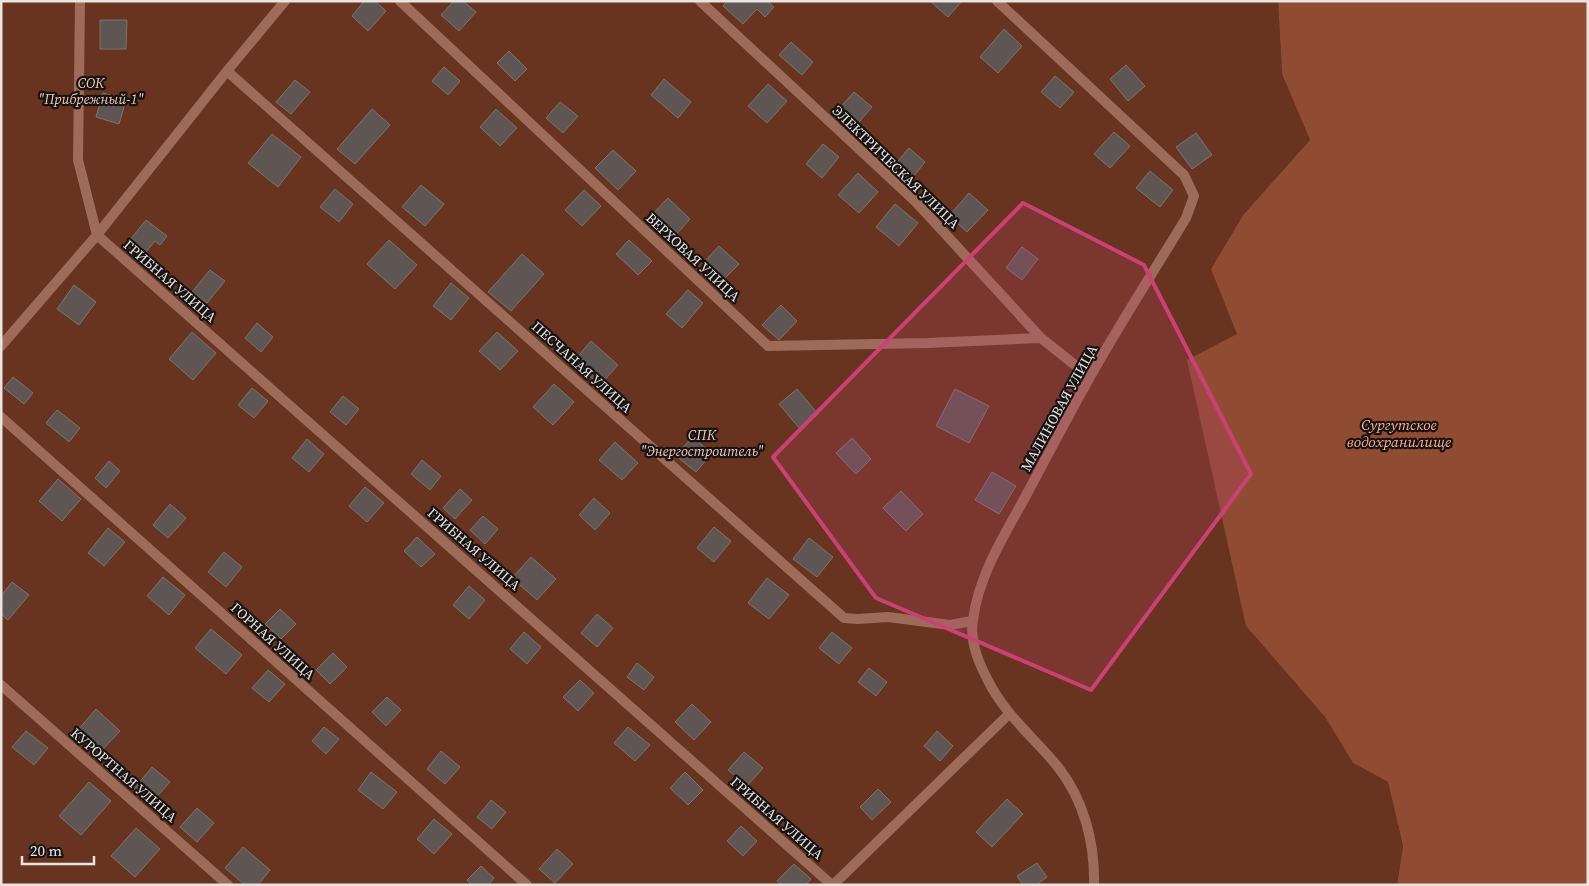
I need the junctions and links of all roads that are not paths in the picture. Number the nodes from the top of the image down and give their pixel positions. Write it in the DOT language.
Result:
graph roads {
  1 [pos="80,1"];
  2 [pos="286,1"];
  3 [pos="400,1"];
  4 [pos="700,1"];
  5 [pos="997,1"];
  6 [pos="227,71"];
  7 [pos="97,235"];
  8 [pos="1041,338"];
  9 [pos="1,346"];
  10 [pos="1090,377"];
  11 [pos="1,417"];
  12 [pos="972,621"];
  13 [pos="1,685"];
  14 [pos="1009,714"];
  15 [pos="228,885"];
  16 [pos="527,885"];
  17 [pos="833,885"];
  18 [pos="1094,885"];
  1 -- 7 [label="street"];
  2 -- 6 [label="street"];
  3 -- 8 [label="street, ВЕРХОВАЯ УЛИЦА"];
  4 -- 8 [label="street, ЭЛЕКТРИЧЕСКАЯ УЛИЦА"];
  5 -- 10 [label="street, МАЛИНОВАЯ УЛИЦА"];
  6 -- 7 [label="street"];
  6 -- 12 [label="street, ПЕСЧАНАЯ УЛИЦА"];
  7 -- 9 [label="street"];
  7 -- 17 [label="street, ГРИБНАЯ УЛИЦА"];
  8 -- 10 [label="street, ЭЛЕКТРИЧЕСКАЯ УЛИЦА"];
  10 -- 12 [label="street, МАЛИНОВАЯ УЛИЦА"];
  11 -- 16 [label="street, ГОРНАЯ УЛИЦА"];
  12 -- 14 [label="street, МАЛИНОВАЯ УЛИЦА"];
  13 -- 15 [label="street, КУРОРТНАЯ УЛИЦА"];
  14 -- 17 [label="street"];
  14 -- 18 [label="street, МАЛИНОВАЯ УЛИЦА"];
}
